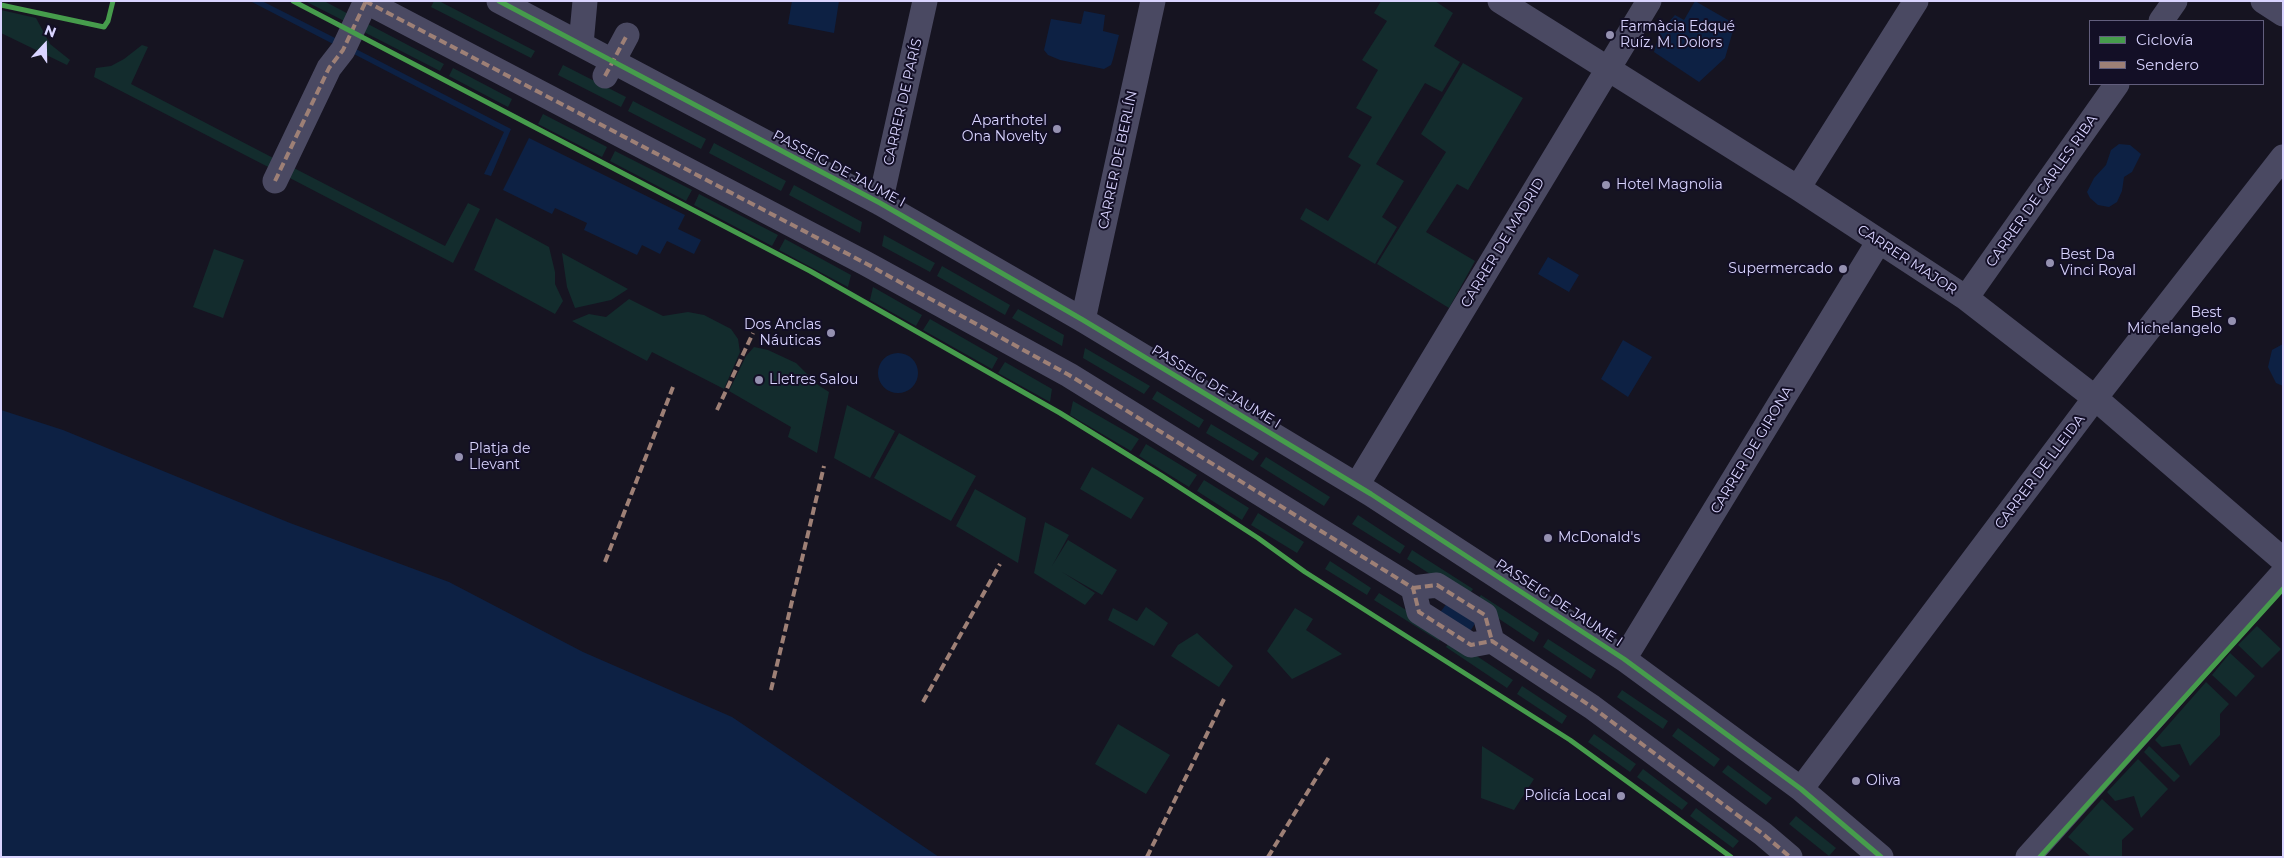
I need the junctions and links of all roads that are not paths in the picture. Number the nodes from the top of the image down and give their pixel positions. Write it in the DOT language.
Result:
graph roads {
  1 [pos="365,1"];
  2 [pos="499,1"];
  3 [pos="585,1"];
  4 [pos="925,1"];
  5 [pos="1153,1"];
  6 [pos="1500,1"];
  7 [pos="1649,1"];
  8 [pos="1916,1"];
  9 [pos="2175,1"];
  10 [pos="2263,1"];
  11 [pos="2283,14"];
  12 [pos="2162,20"];
  13 [pos="626,35"];
  14 [pos="581,44"];
  15 [pos="609,69"];
  16 [pos="1608,69"];
  17 [pos="2116,85"];
  18 [pos="2283,157"];
  19 [pos="276,181"];
  20 [pos="1798,188"];
  21 [pos="880,203"];
  22 [pos="1879,242"];
  23 [pos="1966,298"];
  24 [pos="1083,320"];
  25 [pos="2095,398"];
  26 [pos="1357,485"];
  27 [pos="2283,560"];
  28 [pos="2283,573"];
  29 [pos="1413,588"];
  30 [pos="1492,641"];
  31 [pos="1624,659"];
  32 [pos="1801,790"];
  33 [pos="1790,857"];
  34 [pos="1881,857"];
  35 [pos="2028,857"];
  1 -- 19 [label="street"];
  1 -- 29 [label="street"];
  2 -- 14 [label="street, PASSEIG DE JAUME I"];
  3 -- 14 [label="street"];
  4 -- 21 [label="street, CARRER DE PARÍS"];
  5 -- 24 [label="street, CARRER DE BERLÍN"];
  6 -- 16 [label="street, CARRER MAJOR"];
  7 -- 16 [label="street, CARRER DE MADRID"];
  8 -- 20 [label="street"];
  9 -- 12 [label="street"];
  10 -- 11 [label="street"];
  13 -- 15 [label="street"];
  14 -- 15 [label="street, PASSEIG DE JAUME I"];
  15 -- 21 [label="street, PASSEIG DE JAUME I"];
  16 -- 20 [label="street, CARRER MAJOR"];
  16 -- 26 [label="street, CARRER DE MADRID"];
  17 -- 23 [label="street, CARRER DE CARLES RIBA"];
  18 -- 25 [label="street, CARRER DE LLEIDA"];
  20 -- 22 [label="street, CARRER MAJOR"];
  21 -- 24 [label="street, PASSEIG DE JAUME I"];
  22 -- 23 [label="street, CARRER MAJOR"];
  22 -- 31 [label="street, CARRER DE GIRONA"];
  23 -- 25 [label="street, CARRER MAJOR"];
  24 -- 26 [label="street, PASSEIG DE JAUME I"];
  25 -- 27 [label="street, CARRER MAJOR"];
  25 -- 32 [label="street, CARRER DE LLEIDA"];
  26 -- 31 [label="street, PASSEIG DE JAUME I"];
  28 -- 35 [label="street"];
  29 -- 30 [label="street"];
  29 -- 30 [label="street"];
  30 -- 33 [label="street"];
  31 -- 32 [label="street, PASSEIG DE JAUME I"];
  32 -- 34 [label="street, PASSEIG DE JAUME I"];
}
